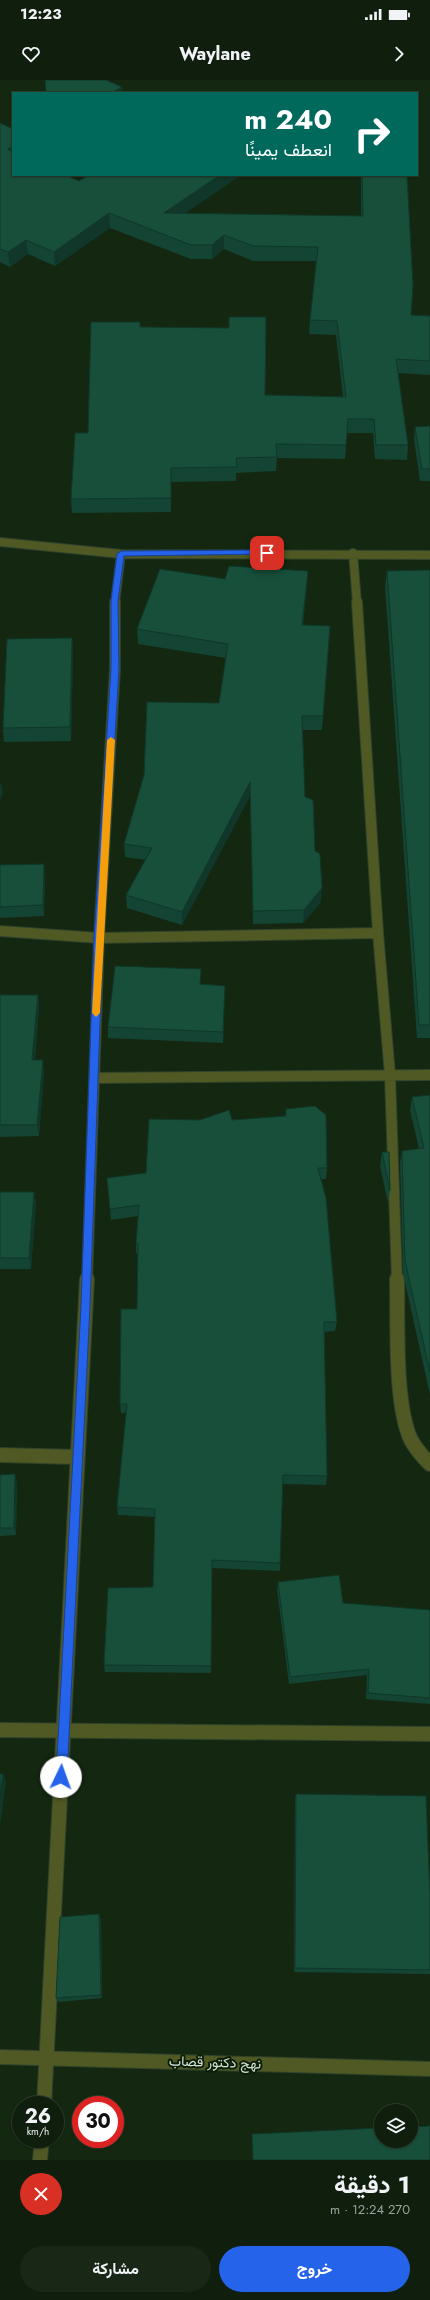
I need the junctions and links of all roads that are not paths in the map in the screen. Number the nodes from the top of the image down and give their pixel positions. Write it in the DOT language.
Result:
graph roads {
  1 [pos="0,542"];
  2 [pos="352,553"];
  3 [pos="121,554"];
  4 [pos="430,555"];
  5 [pos="0,932"];
  6 [pos="378,933"];
  7 [pos="99,938"];
  8 [pos="390,1075"];
  9 [pos="430,1075"];
  10 [pos="94,1078"];
  11 [pos="0,1455"];
  12 [pos="76,1457"];
  13 [pos="430,1464"];
  14 [pos="0,1730"];
  15 [pos="64,1730"];
  16 [pos="430,1734"];
  17 [pos="0,2057"];
  18 [pos="48,2057"];
  19 [pos="430,2069"];
  20 [pos="45,2096"];
  21 [pos="41,2148"];
  22 [pos="40,2160"];
  1 -- 3 [label="street"];
  2 -- 3 [label="street"];
  2 -- 4 [label="street"];
  2 -- 6 [label="street"];
  3 -- 7 [label="street"];
  5 -- 7 [label="street"];
  6 -- 7 [label="street"];
  6 -- 8 [label="street"];
  7 -- 10 [label="street"];
  8 -- 9 [label="street"];
  8 -- 10 [label="street"];
  8 -- 13 [label="street"];
  10 -- 12 [label="street"];
  11 -- 12 [label="street"];
  12 -- 15 [label="street"];
  14 -- 15 [label="street"];
  15 -- 16 [label="street"];
  15 -- 18 [label="street"];
  17 -- 18 [label="street, نهج دكتور قصاب"];
  18 -- 19 [label="street, نهج دكتور قصاب"];
  18 -- 20 [label="street"];
  21 -- 22 [label="street"];
}
